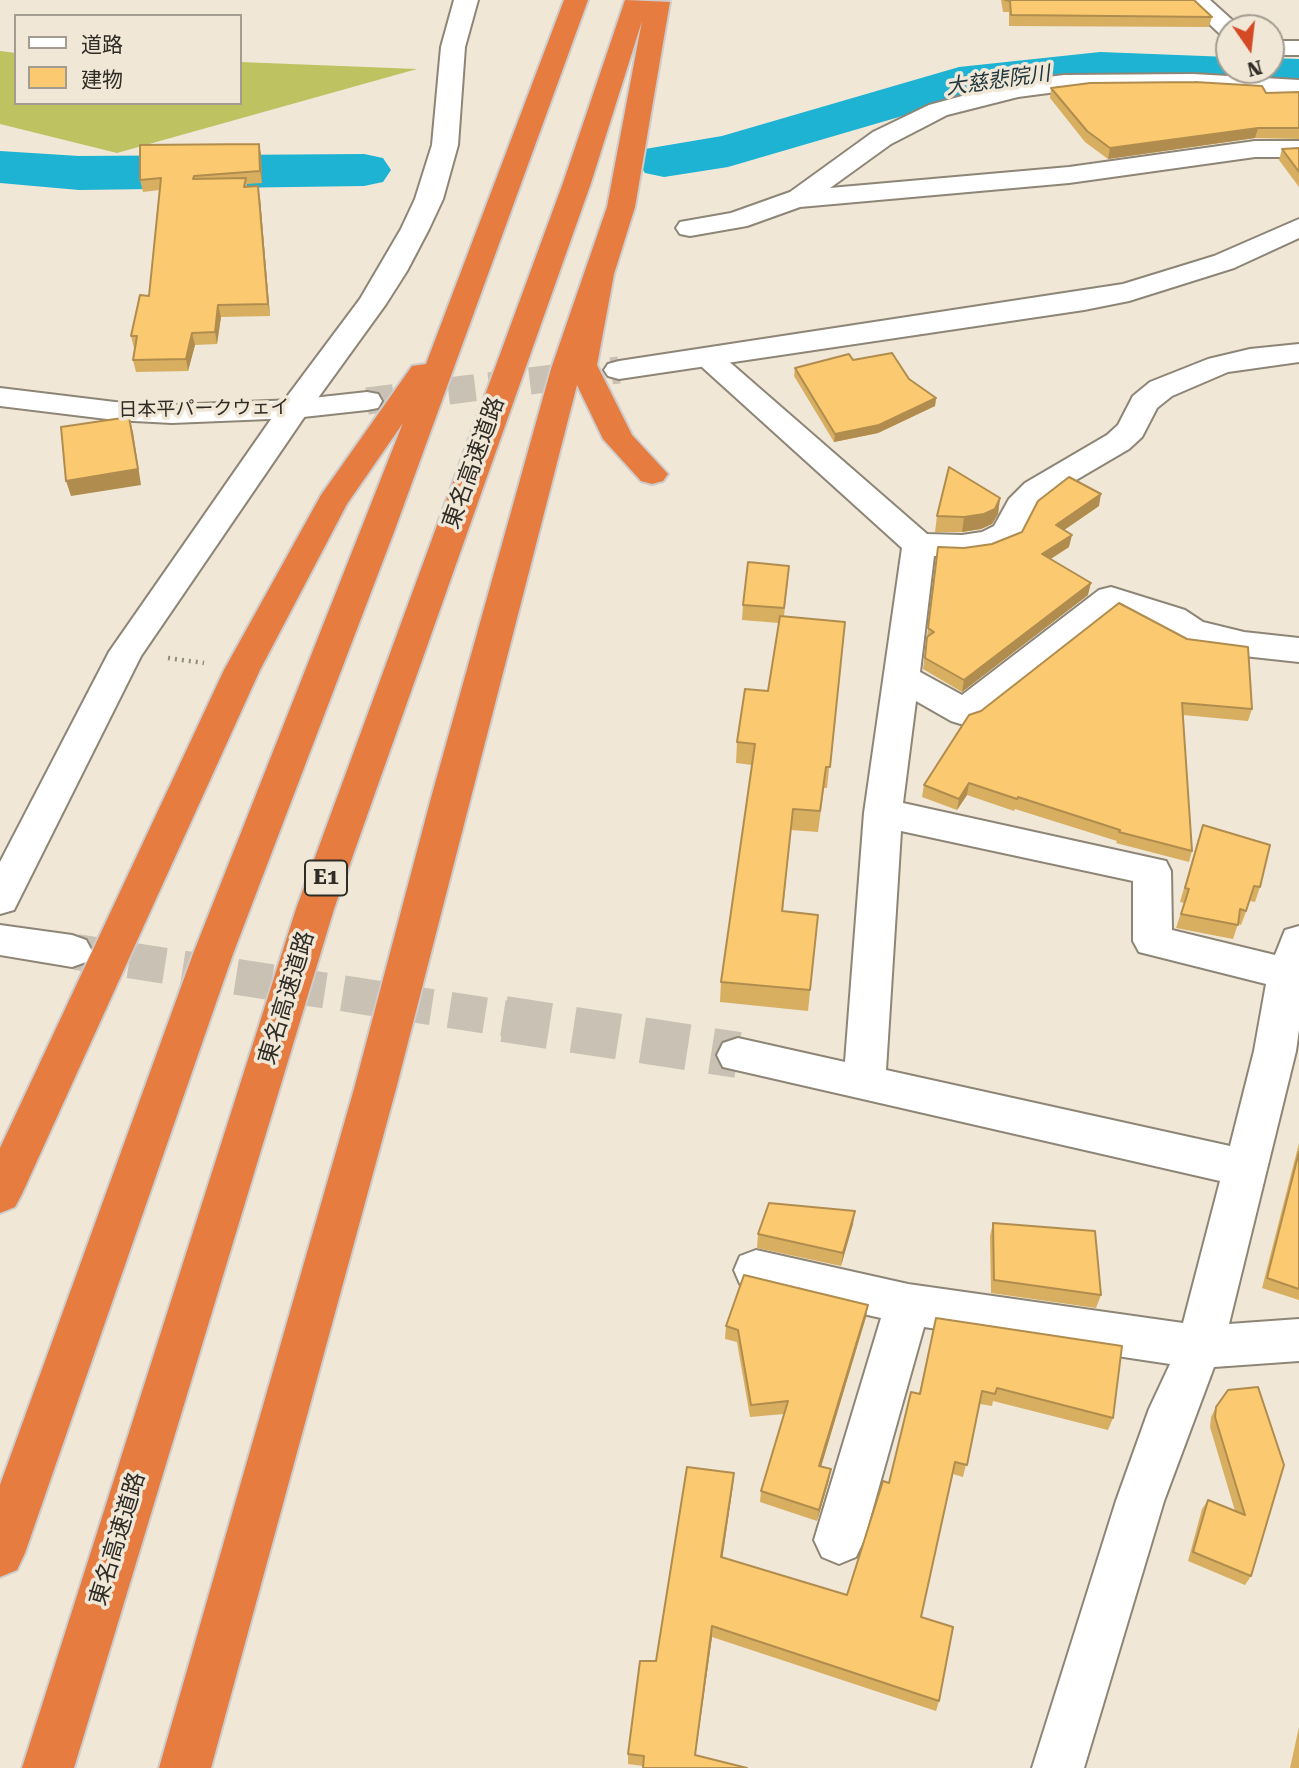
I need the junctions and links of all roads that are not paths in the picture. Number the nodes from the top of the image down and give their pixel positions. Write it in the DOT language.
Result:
graph roads {
  1 [pos="466,0"];
  2 [pos="576,0"];
  3 [pos="637,0"];
  4 [pos="658,0"];
  5 [pos="1196,0"];
  6 [pos="1215,17"];
  7 [pos="1299,88"];
  8 [pos="1299,149"];
  9 [pos="796,200"];
  10 [pos="690,228"];
  11 [pos="1296,232"];
  12 [pos="600,274"];
  13 [pos="453,329"];
  14 [pos="1299,353"];
  15 [pos="706,358"];
  16 [pos="619,370"];
  17 [pos="0,397"];
  18 [pos="367,401"];
  19 [pos="294,409"];
  20 [pos="652,474"];
  21 [pos="919,545"];
  22 [pos="1299,650"];
  23 [pos="901,677"];
  24 [pos="883,813"];
  25 [pos="0,899"];
  26 [pos="0,940"];
  27 [pos="72,951"];
  28 [pos="1294,957"];
  29 [pos="738,1055"];
  30 [pos="864,1082"];
  31 [pos="1245,1168"];
  32 [pos="0,1194"];
  33 [pos="756,1270"];
  34 [pos="908,1304"];
  35 [pos="1299,1340"];
  36 [pos="1200,1347"];
  37 [pos="839,1541"];
  38 [pos="0,1553"];
  39 [pos="48,1768"];
  40 [pos="185,1768"];
  41 [pos="1058,1768"];
  1 -- 19 [label="street"];
  2 -- 13 [label="highway"];
  3 -- 39 [label="highway, 東名高速道路 / E1"];
  4 -- 12 [label="highway"];
  5 -- 6 [label="street"];
  7 -- 9 [label="street"];
  8 -- 9 [label="street"];
  9 -- 10 [label="street"];
  11 -- 15 [label="street"];
  12 -- 20 [label="highway"];
  12 -- 40 [label="highway"];
  13 -- 32 [label="highway"];
  13 -- 38 [label="highway"];
  14 -- 21 [label="street"];
  15 -- 16 [label="street"];
  15 -- 21 [label="street"];
  17 -- 19 [label="street, 日本平パークウェイ"];
  18 -- 19 [label="street, 日本平パークウェイ"];
  19 -- 25 [label="street"];
  21 -- 23 [label="street"];
  22 -- 23 [label="street"];
  23 -- 24 [label="street"];
  24 -- 28 [label="street"];
  24 -- 30 [label="street"];
  26 -- 27 [label="street"];
  28 -- 31 [label="street"];
  29 -- 30 [label="street"];
  30 -- 31 [label="street"];
  31 -- 36 [label="street"];
  33 -- 34 [label="street"];
  34 -- 36 [label="street"];
  34 -- 37 [label="street"];
  35 -- 36 [label="street"];
  36 -- 41 [label="street"];
}
